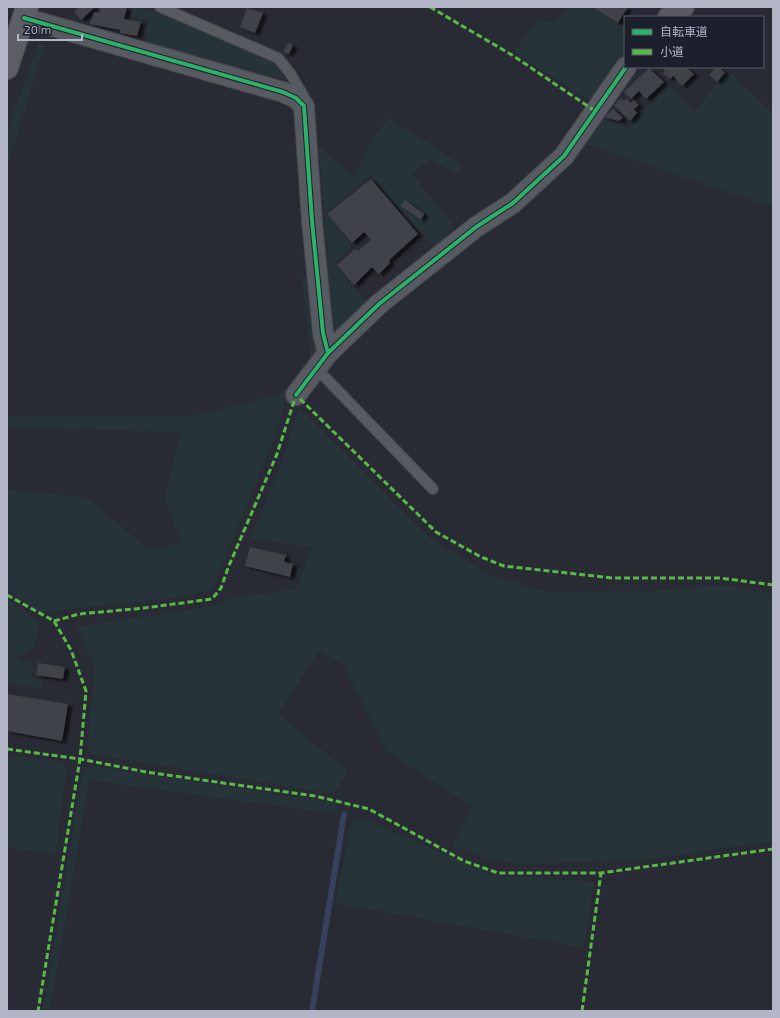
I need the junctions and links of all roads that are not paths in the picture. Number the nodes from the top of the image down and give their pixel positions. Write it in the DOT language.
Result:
graph roads {
  1 [pos="160,7"];
  2 [pos="684,7"];
  3 [pos="26,12"];
  4 [pos="670,16"];
  5 [pos="7,68"];
  6 [pos="625,68"];
  7 [pos="304,106"];
  8 [pos="322,360"];
  9 [pos="296,395"];
  10 [pos="433,489"];
  1 -- 7 [label="lane"];
  2 -- 4 [label="street"];
  3 -- 5 [label="main road"];
  3 -- 7 [label="street"];
  6 -- 8 [label="street"];
  7 -- 8 [label="street"];
  8 -- 9 [label="street"];
  8 -- 10 [label="lane"];
}
